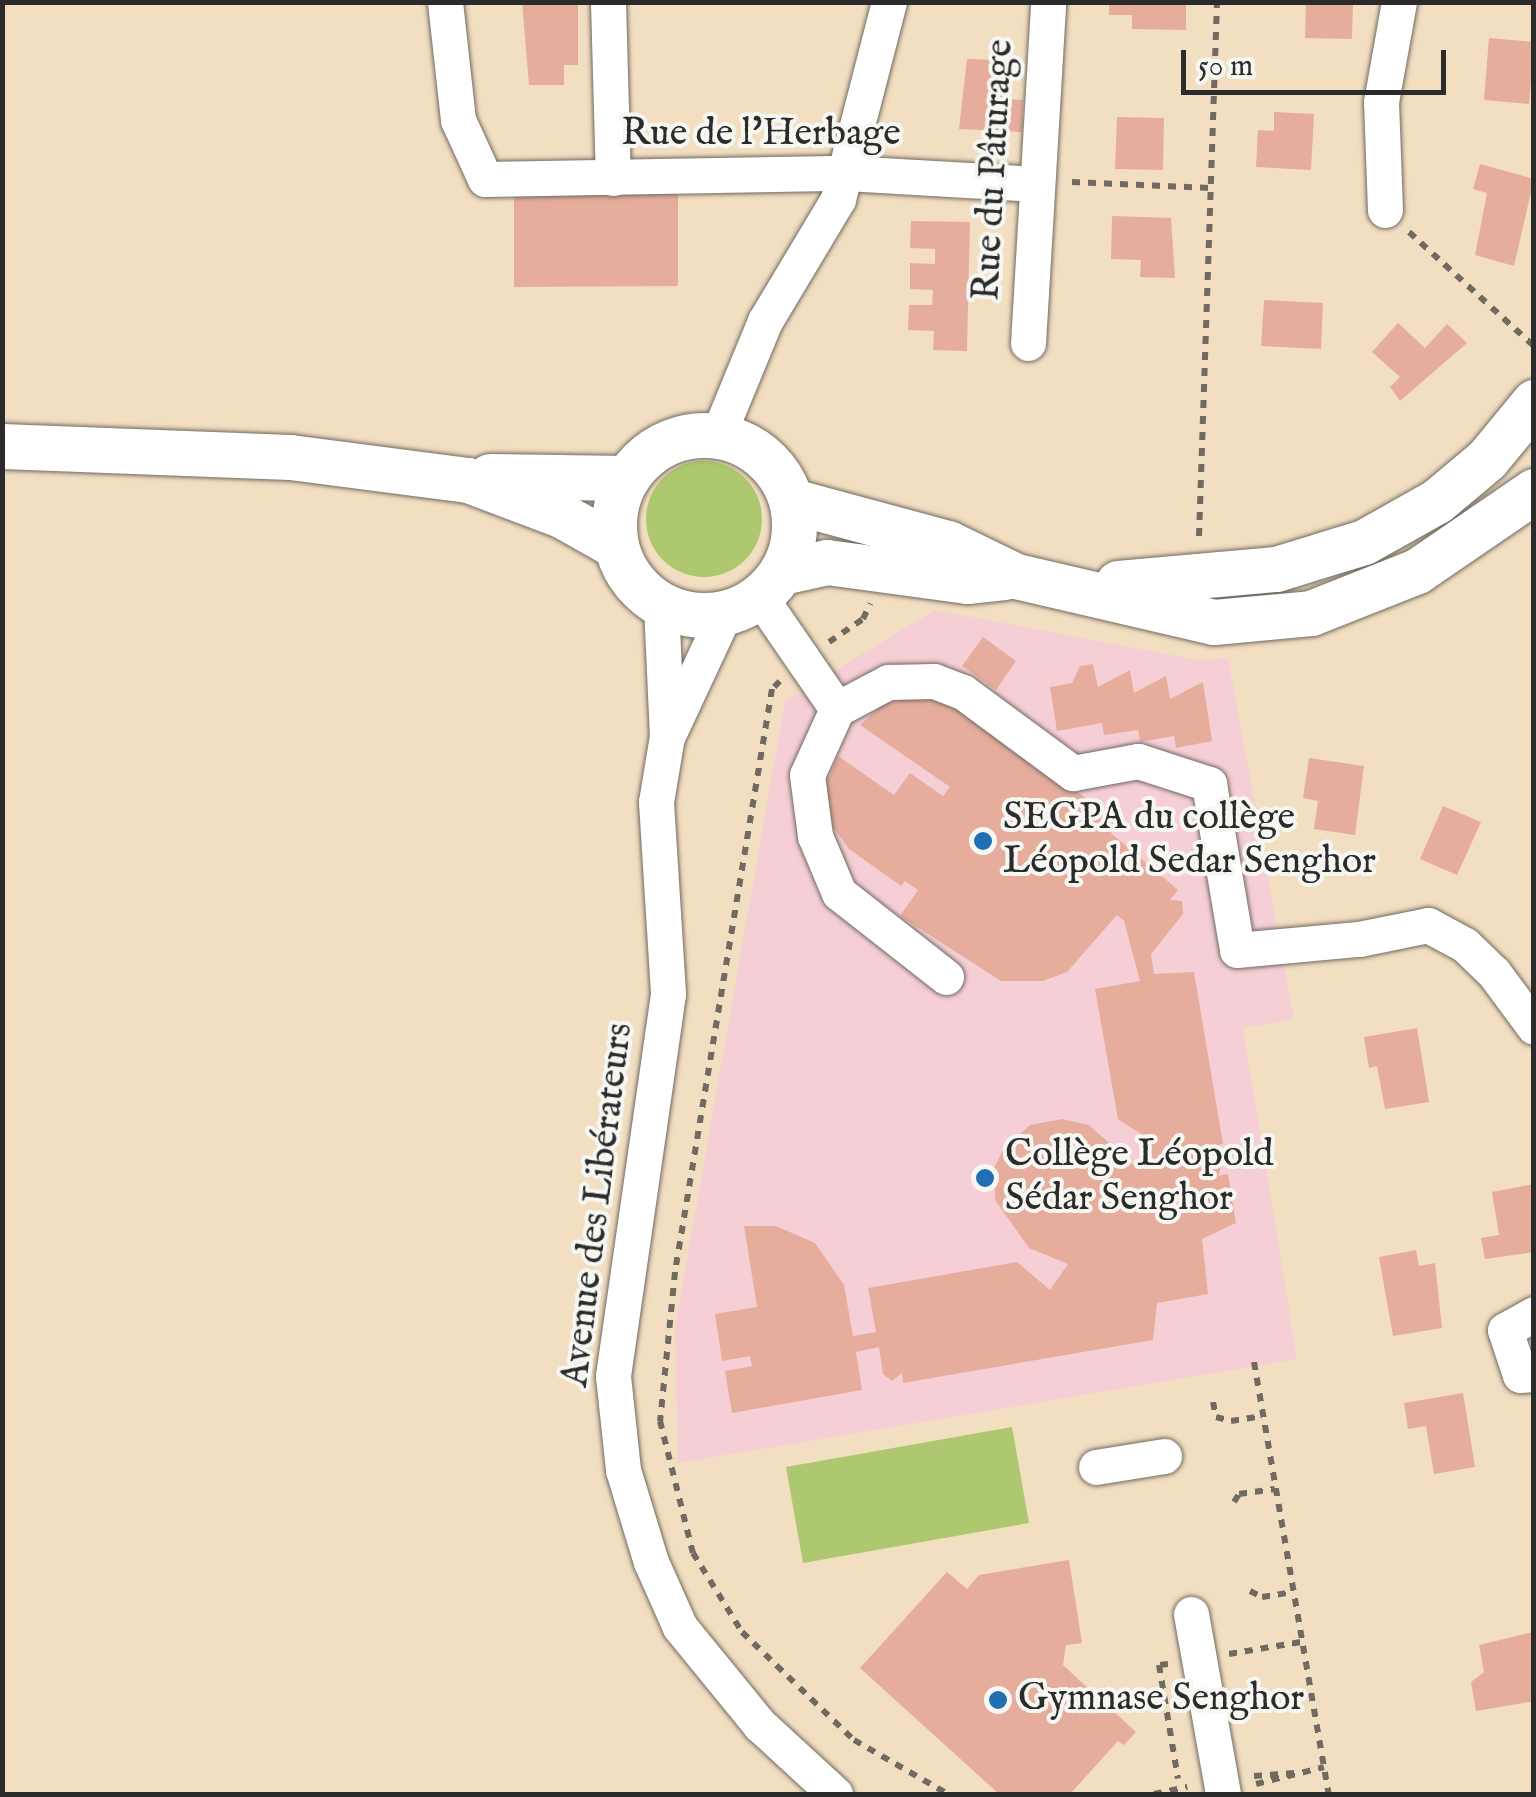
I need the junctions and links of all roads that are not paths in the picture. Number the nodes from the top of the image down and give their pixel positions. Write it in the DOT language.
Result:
graph roads {
  1 [pos="445,2"];
  2 [pos="608,2"];
  3 [pos="889,2"];
  4 [pos="1048,2"];
  5 [pos="1398,2"];
  6 [pos="846,172"];
  7 [pos="612,178"];
  8 [pos="1037,182"];
  9 [pos="1385,210"];
  10 [pos="1028,343"];
  11 [pos="1534,402"];
  12 [pos="718,435"];
  13 [pos="1534,443"];
  14 [pos="2,446"];
  15 [pos="1487,459"];
  16 [pos="627,478"];
  17 [pos="468,480"];
  18 [pos="1534,491"];
  19 [pos="792,501"];
  20 [pos="616,546"];
  21 [pos="1016,576"];
  22 [pos="1071,585"];
  23 [pos="756,594"];
  24 [pos="661,605"];
  25 [pos="838,709"];
  26 [pos="667,736"];
  27 [pos="946,977"];
  28 [pos="1534,1028"];
  29 [pos="1534,1314"];
  30 [pos="1534,1374"];
  31 [pos="1164,1456"];
  32 [pos="1096,1467"];
  33 [pos="1190,1614"];
  34 [pos="1221,1787"];
  35 [pos="836,1794"];
  1 -- 7 [label="street, Rue de l'Herbage"];
  2 -- 7 [label="street"];
  3 -- 6 [label="street"];
  4 -- 8 [label="street, Rue du Pâturage"];
  5 -- 9 [label="street"];
  6 -- 7 [label="street, Rue de l'Herbage"];
  6 -- 8 [label="street, Rue de l'Herbage"];
  6 -- 12 [label="street"];
  8 -- 10 [label="street, Rue du Pâturage"];
  11 -- 15 [label="main road"];
  12 -- 16 [label="main road"];
  12 -- 19 [label="main road"];
  13 -- 15 [label="street"];
  14 -- 17 [label="main road"];
  15 -- 22 [label="main road"];
  16 -- 17 [label="main road"];
  16 -- 20 [label="main road"];
  17 -- 20 [label="main road"];
  18 -- 22 [label="main road"];
  19 -- 21 [label="main road"];
  19 -- 23 [label="main road"];
  20 -- 24 [label="main road"];
  21 -- 22 [label="main road"];
  21 -- 23 [label="main road"];
  23 -- 24 [label="main road"];
  23 -- 25 [label="street"];
  23 -- 26 [label="street, Avenue des Libérateurs"];
  24 -- 26 [label="street, Avenue des Libérateurs"];
  25 -- 27 [label="street"];
  25 -- 28 [label="street"];
  26 -- 35 [label="street, Avenue des Libérateurs"];
  29 -- 30 [label="street"];
  31 -- 32 [label="street"];
  33 -- 34 [label="street"];
}
